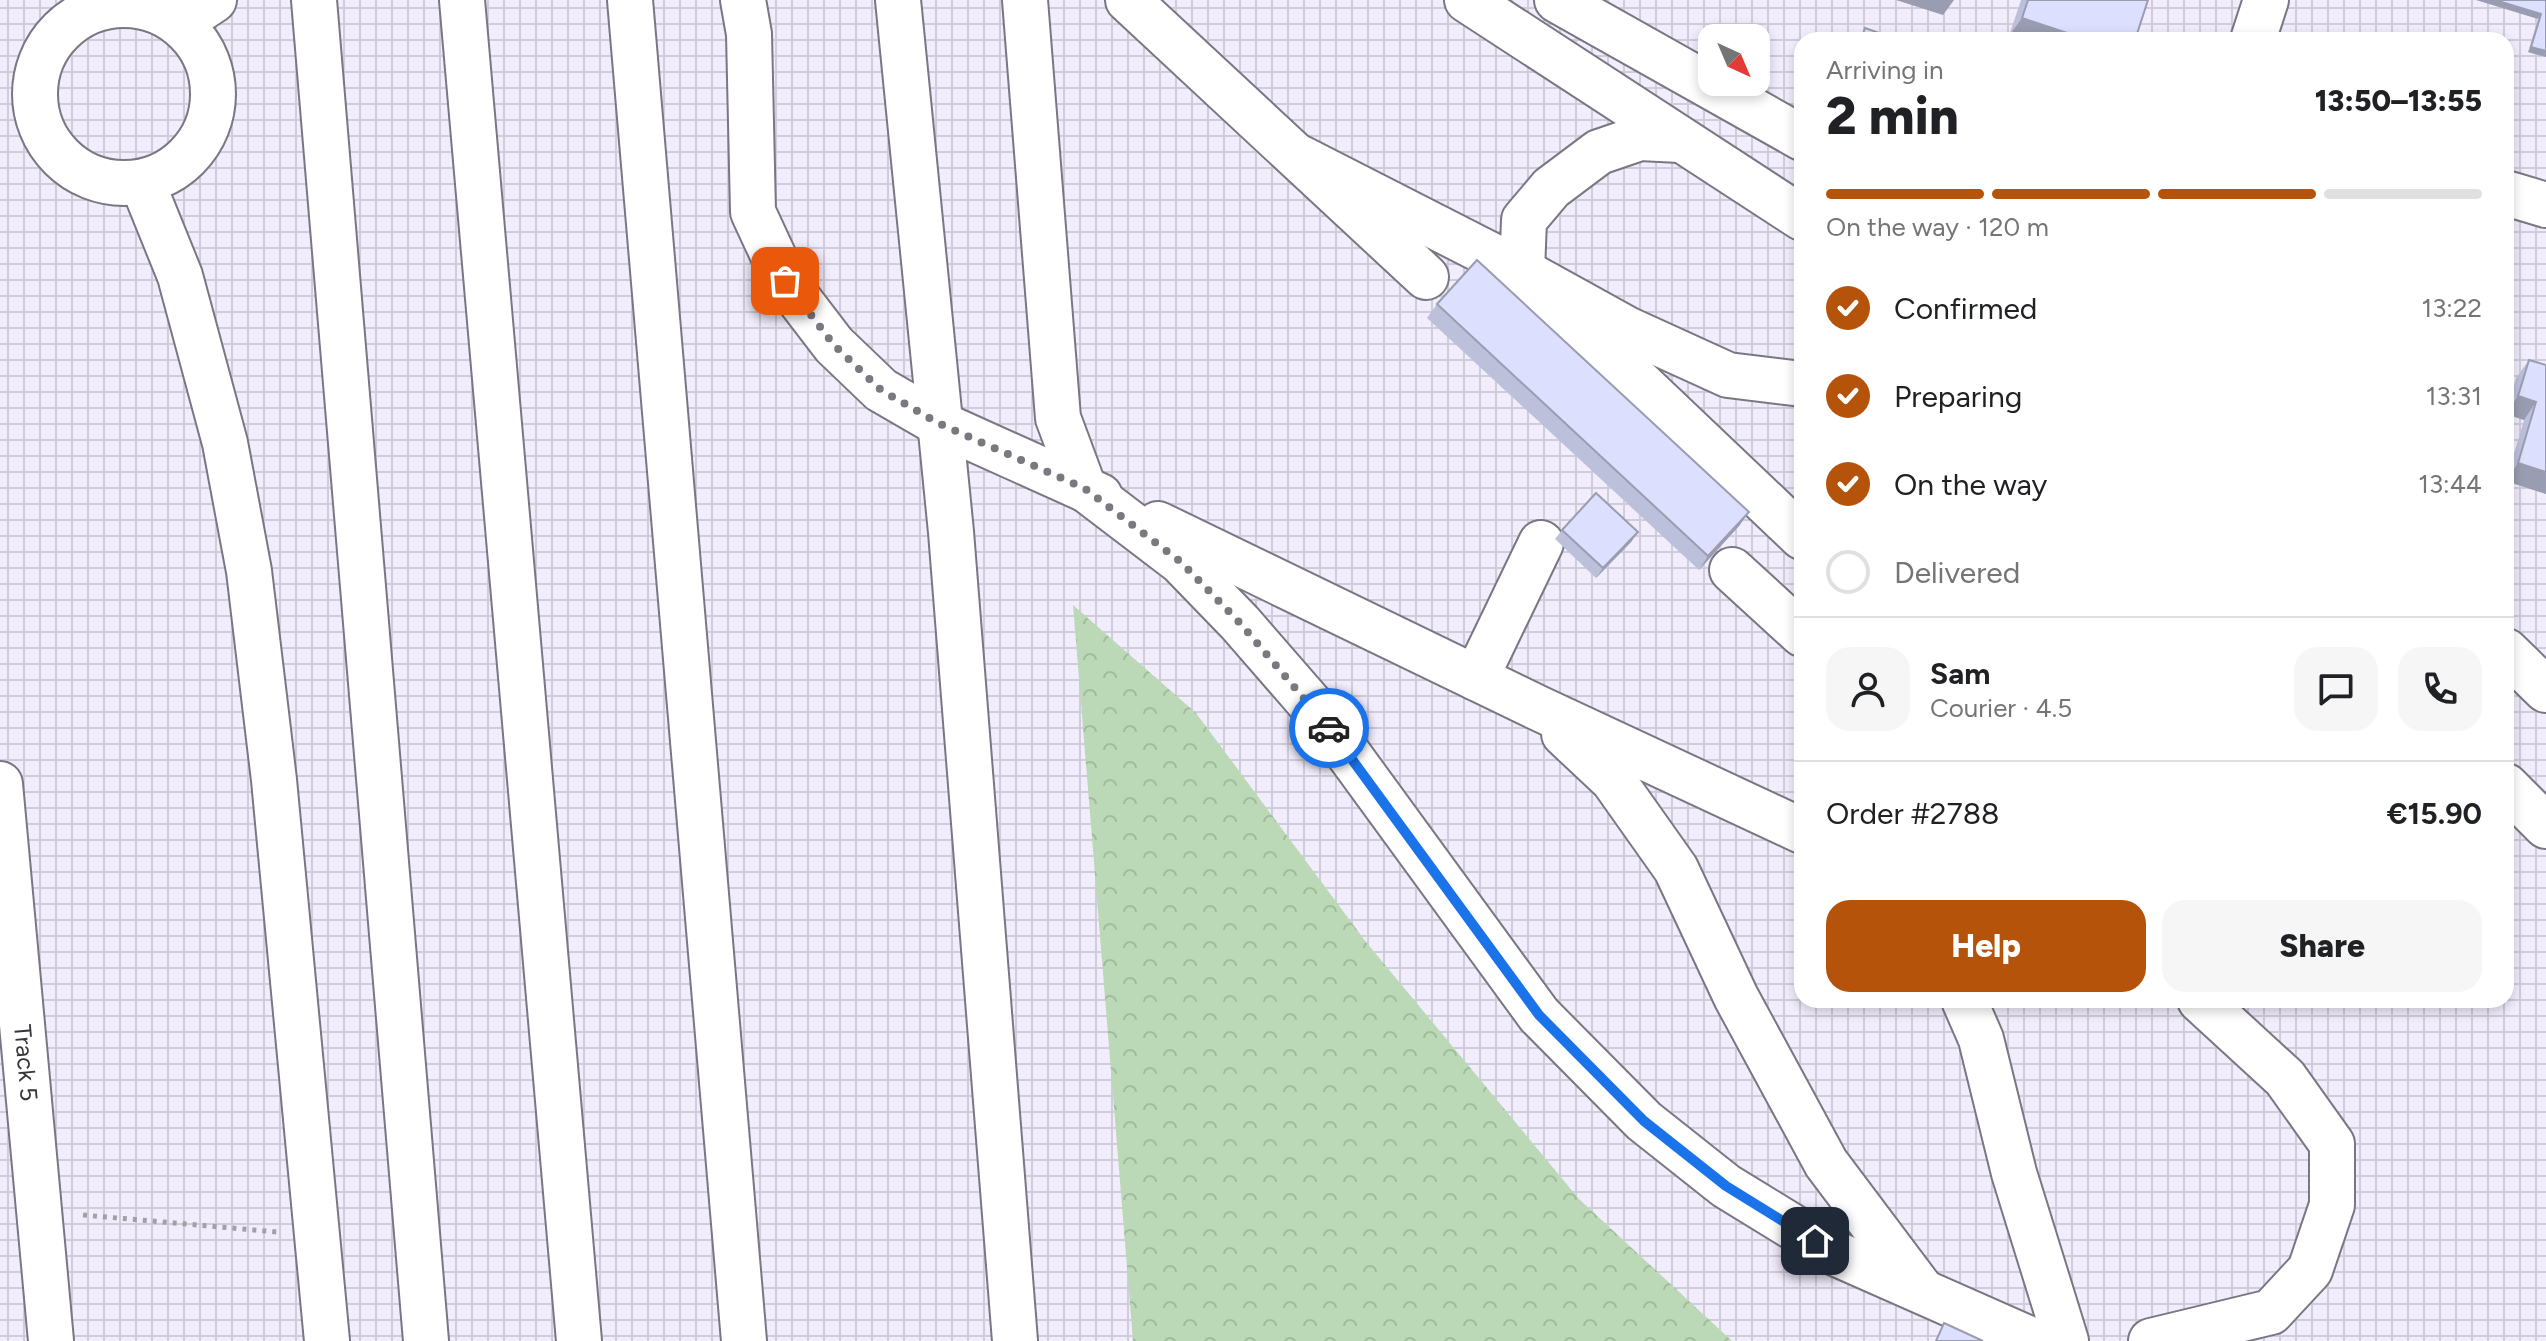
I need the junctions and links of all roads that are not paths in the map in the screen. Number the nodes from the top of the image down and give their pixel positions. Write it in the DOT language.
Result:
graph roads {
  1 [pos="314,0"];
  2 [pos="462,0"];
  3 [pos="630,0"];
  4 [pos="743,0"];
  5 [pos="898,0"];
  6 [pos="1025,0"];
  7 [pos="1128,0"];
  8 [pos="1467,0"];
  9 [pos="1557,0"];
  10 [pos="2266,0"];
  11 [pos="131,2"];
  12 [pos="75,8"];
  13 [pos="197,12"];
  14 [pos="2256,32"];
  15 [pos="1794,133"];
  16 [pos="1680,140"];
  17 [pos="1301,158"];
  18 [pos="142,182"];
  19 [pos="2514,195"];
  20 [pos="2546,205"];
  21 [pos="1794,213"];
  22 [pos="1522,271"];
  23 [pos="1426,277"];
  24 [pos="1794,383"];
  25 [pos="938,423"];
  26 [pos="1084,488"];
  27 [pos="1794,529"];
  28 [pos="1541,543"];
  29 [pos="1732,570"];
  30 [pos="1794,627"];
  31 [pos="2514,659"];
  32 [pos="1476,678"];
  33 [pos="2546,690"];
  34 [pos="1536,707"];
  35 [pos="0,784"];
  36 [pos="2514,794"];
  37 [pos="2546,826"];
  38 [pos="1794,827"];
  39 [pos="1967,1008"];
  40 [pos="2209,1008"];
  41 [pos="1923,1292"];
  42 [pos="51,1341"];
  43 [pos="327,1341"];
  44 [pos="426,1341"];
  45 [pos="579,1341"];
  46 [pos="744,1341"];
  47 [pos="1015,1341"];
  48 [pos="2034,1341"];
  49 [pos="2066,1341"];
  50 [pos="2151,1341"];
  1 -- 44 [label="lane"];
  2 -- 45 [label="lane"];
  3 -- 46 [label="lane"];
  4 -- 25 [label="lane"];
  5 -- 25 [label="lane"];
  6 -- 26 [label="lane"];
  7 -- 17 [label="lane"];
  8 -- 16 [label="lane"];
  9 -- 15 [label="lane"];
  10 -- 14 [label="lane"];
  11 -- 12 [label="lane"];
  11 -- 13 [label="lane"];
  12 -- 18 [label="lane"];
  13 -- 18 [label="lane"];
  16 -- 21 [label="lane"];
  16 -- 22 [label="lane"];
  17 -- 22 [label="lane"];
  17 -- 23 [label="lane"];
  18 -- 43 [label="lane"];
  19 -- 20 [label="lane"];
  22 -- 24 [label="lane"];
  22 -- 27 [label="lane"];
  25 -- 26 [label="lane"];
  25 -- 47 [label="lane"];
  26 -- 32 [label="lane"];
  26 -- 41 [label="lane"];
  28 -- 32 [label="lane"];
  29 -- 30 [label="lane"];
  31 -- 33 [label="lane"];
  32 -- 34 [label="lane"];
  34 -- 38 [label="lane"];
  34 -- 41 [label="lane"];
  35 -- 42 [label="lane, Track 5"];
  36 -- 37 [label="lane"];
  39 -- 49 [label="lane"];
  40 -- 50 [label="lane"];
  41 -- 48 [label="lane"];
}
